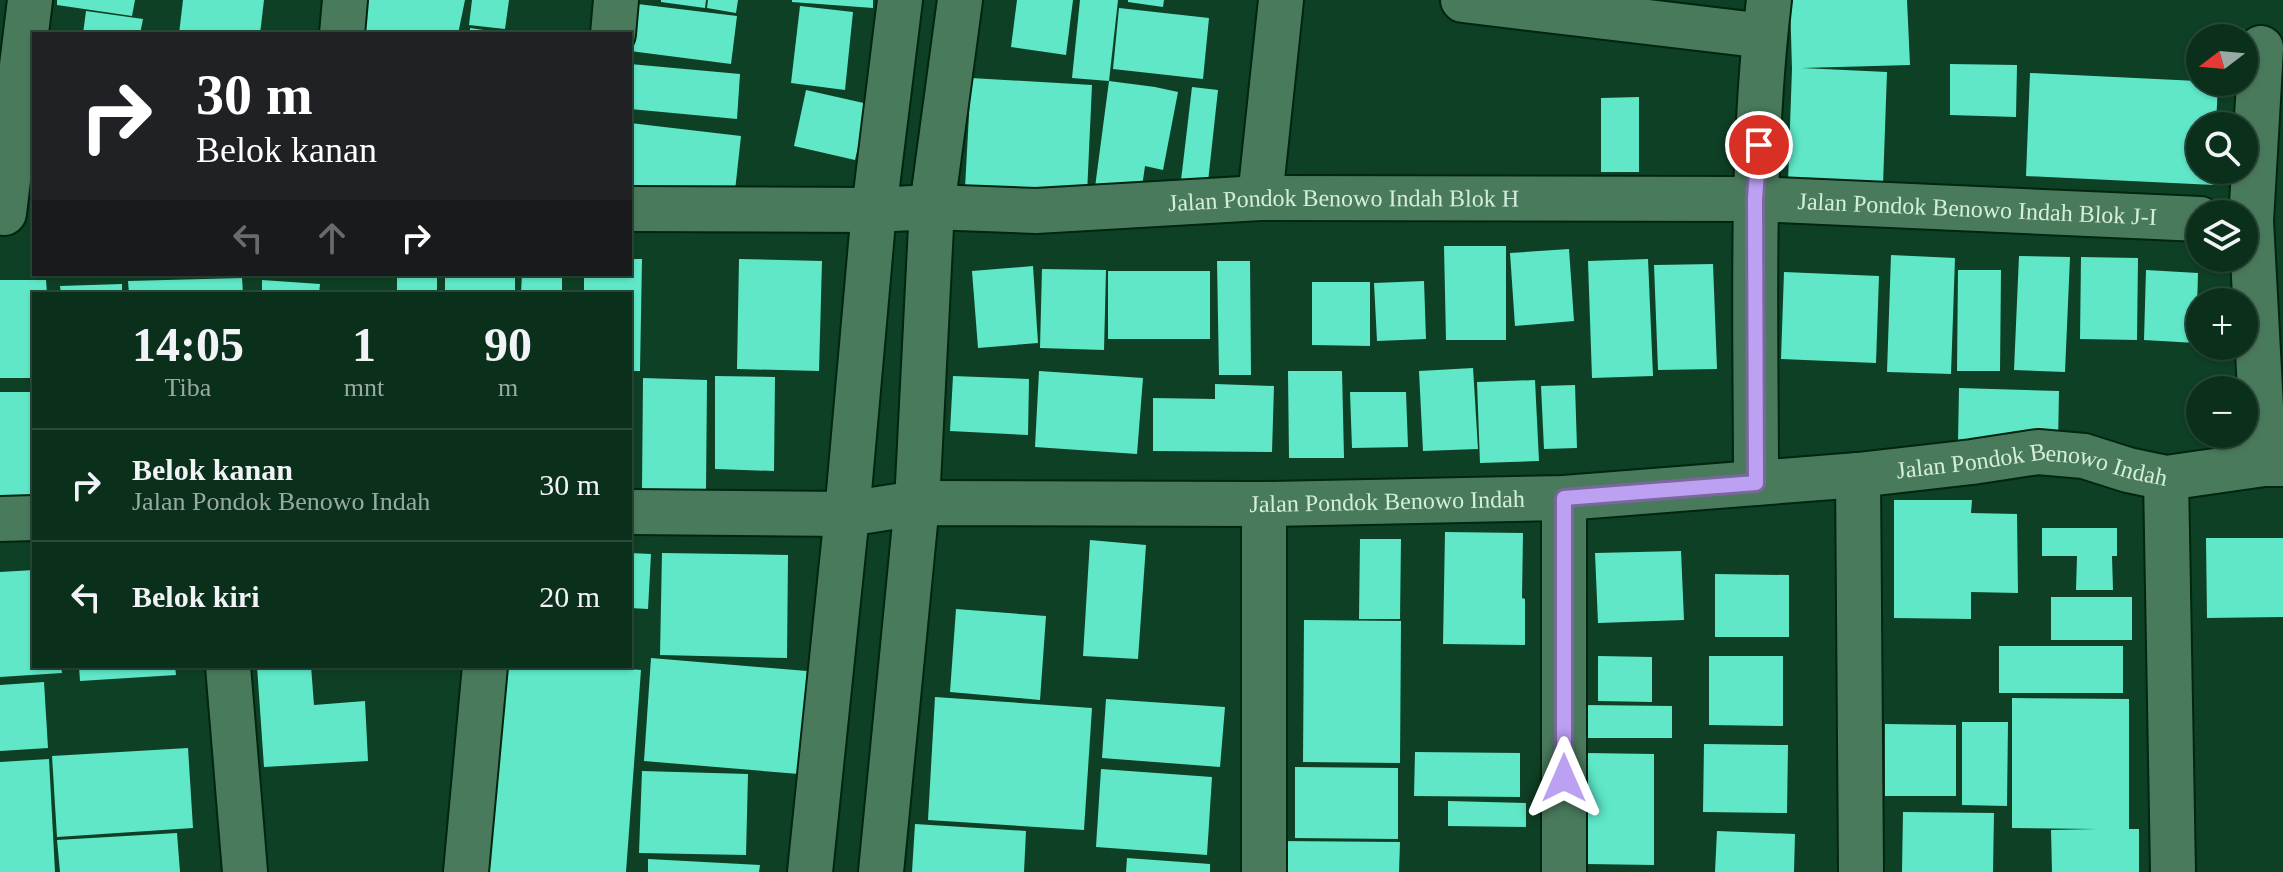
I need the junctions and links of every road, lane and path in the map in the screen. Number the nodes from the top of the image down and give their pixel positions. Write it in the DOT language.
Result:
graph roads {
  1 [pos="30,0"];
  2 [pos="345,0"];
  3 [pos="616,0"];
  4 [pos="900,0"];
  5 [pos="960,0"];
  6 [pos="1281,0"];
  7 [pos="1463,0"];
  8 [pos="1767,18"];
  9 [pos="342,32"];
  10 [pos="613,32"];
  11 [pos="2261,48"];
  12 [pos="1260,198"];
  13 [pos="1755,199"];
  14 [pos="2249,200"];
  15 [pos="932,207"];
  16 [pos="632,209"];
  17 [pos="874,210"];
  18 [pos="13,214"];
  19 [pos="2186,218"];
  20 [pos="2253,272"];
  21 [pos="2274,464"];
  22 [pos="1858,475"];
  23 [pos="2166,478"];
  24 [pos="1756,483"];
  25 [pos="1564,498"];
  26 [pos="917,503"];
  27 [pos="1264,504"];
  28 [pos="632,512"];
  29 [pos="847,514"];
  30 [pos="32,518"];
  31 [pos="0,519"];
  32 [pos="228,668"];
  33 [pos="485,668"];
  34 [pos="245,872"];
  35 [pos="466,872"];
  36 [pos="810,872"];
  37 [pos="881,872"];
  38 [pos="1264,872"];
  39 [pos="1564,872"];
  40 [pos="1861,872"];
  41 [pos="2173,872"];
  1 -- 18 [label="street"];
  2 -- 9 [label="street"];
  3 -- 10 [label="street"];
  4 -- 17 [label="street"];
  5 -- 15 [label="street"];
  6 -- 12 [label="street"];
  7 -- 8 [label="street"];
  8 -- 13 [label="street"];
  11 -- 14 [label="street"];
  12 -- 13 [label="street, Jalan Pondok Benowo Indah Blok H"];
  12 -- 15 [label="street, Jalan Pondok Benowo Indah Blok H"];
  13 -- 19 [label="street, Jalan Pondok Benowo Indah Blok J-I"];
  13 -- 24 [label="street"];
  15 -- 17 [label="street, Jalan Pondok Benowo Indah Blok H"];
  15 -- 26 [label="street"];
  16 -- 17 [label="street, Jalan Pondok Benowo Indah Blok H"];
  17 -- 29 [label="street"];
  20 -- 21 [label="street"];
  21 -- 23 [label="street, Jalan Pondok Benowo Indah"];
  22 -- 23 [label="street, Jalan Pondok Benowo Indah"];
  22 -- 24 [label="street, Jalan Pondok Benowo Indah"];
  22 -- 40 [label="street"];
  23 -- 41 [label="street"];
  24 -- 25 [label="street, Jalan Pondok Benowo Indah"];
  25 -- 27 [label="street, Jalan Pondok Benowo Indah"];
  25 -- 39 [label="street"];
  26 -- 27 [label="street, Jalan Pondok Benowo Indah"];
  26 -- 29 [label="street, Jalan Pondok Benowo Indah"];
  26 -- 37 [label="street"];
  27 -- 38 [label="street"];
  28 -- 29 [label="street, Jalan Pondok Benowo Indah"];
  29 -- 36 [label="street"];
  30 -- 31 [label="street"];
  32 -- 34 [label="street"];
  33 -- 35 [label="street"];
}
